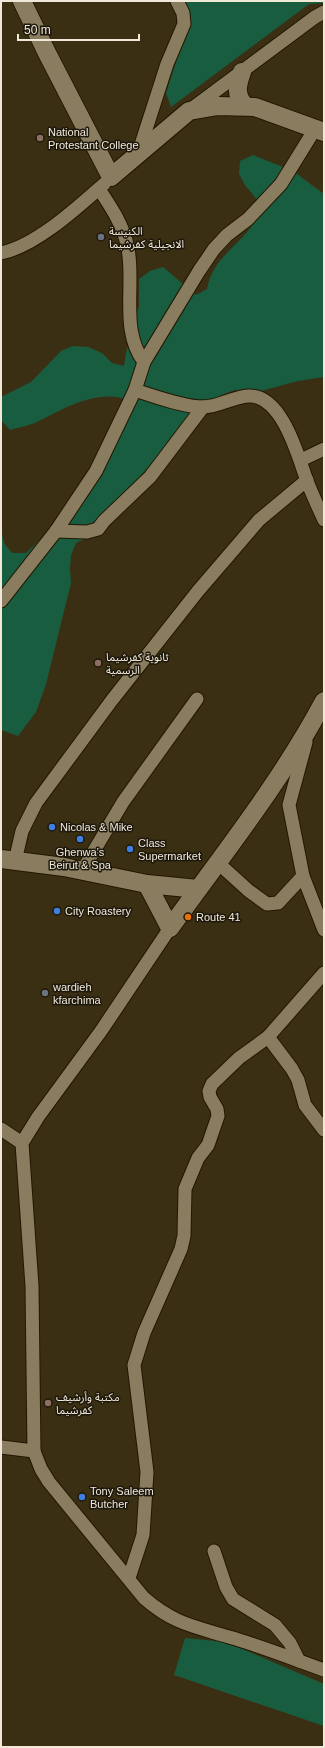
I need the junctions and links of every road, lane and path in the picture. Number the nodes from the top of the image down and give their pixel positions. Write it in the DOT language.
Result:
graph roads {
  1 [pos="22,1"];
  2 [pos="177,1"];
  3 [pos="324,12"];
  4 [pos="242,72"];
  5 [pos="246,106"];
  6 [pos="189,111"];
  7 [pos="320,130"];
  8 [pos="138,154"];
  9 [pos="105,183"];
  10 [pos="1,253"];
  11 [pos="144,362"];
  12 [pos="135,390"];
  13 [pos="204,407"];
  14 [pos="324,450"];
  15 [pos="301,460"];
  16 [pos="307,480"];
  17 [pos="324,520"];
  18 [pos="56,531"];
  19 [pos="1,601"];
  20 [pos="197,699"];
  21 [pos="324,701"];
  22 [pos="310,727"];
  23 [pos="8,860"];
  24 [pos="217,862"];
  25 [pos="82,871"];
  26 [pos="303,876"];
  27 [pos="147,884"];
  28 [pos="198,889"];
  29 [pos="170,928"];
  30 [pos="324,930"];
  31 [pos="324,973"];
  32 [pos="268,1037"];
  33 [pos="1,1129"];
  34 [pos="324,1130"];
  35 [pos="22,1143"];
  36 [pos="1,1447"];
  37 [pos="34,1451"];
  38 [pos="214,1551"];
  39 [pos="129,1578"];
  40 [pos="299,1661"];
  41 [pos="324,1670"];
  1 -- 9 [label="street"];
  2 -- 8 [label="street"];
  3 -- 4 [label="street"];
  4 -- 5 [label="street"];
  4 -- 6 [label="street"];
  5 -- 6 [label="street"];
  5 -- 7 [label="street"];
  6 -- 8 [label="street"];
  7 -- 11 [label="street"];
  8 -- 9 [label="street"];
  9 -- 10 [label="street"];
  9 -- 11 [label="street"];
  11 -- 12 [label="street"];
  12 -- 13 [label="street"];
  12 -- 18 [label="street"];
  13 -- 15 [label="street"];
  13 -- 18 [label="street"];
  14 -- 15 [label="street"];
  15 -- 16 [label="street"];
  16 -- 17 [label="street"];
  16 -- 23 [label="street"];
  18 -- 19 [label="street"];
  20 -- 25 [label="street"];
  21 -- 22 [label="street"];
  22 -- 24 [label="street"];
  22 -- 26 [label="street"];
  23 -- 25 [label="street"];
  24 -- 26 [label="street"];
  24 -- 28 [label="street"];
  25 -- 27 [label="street"];
  26 -- 30 [label="street"];
  27 -- 28 [label="street"];
  27 -- 29 [label="street"];
  28 -- 29 [label="street"];
  29 -- 35 [label="street"];
  31 -- 32 [label="street"];
  32 -- 34 [label="street"];
  32 -- 39 [label="street"];
  33 -- 35 [label="street"];
  35 -- 37 [label="street"];
  36 -- 37 [label="street"];
  37 -- 39 [label="street"];
  38 -- 40 [label="street"];
  39 -- 40 [label="street"];
  40 -- 41 [label="street"];
}
